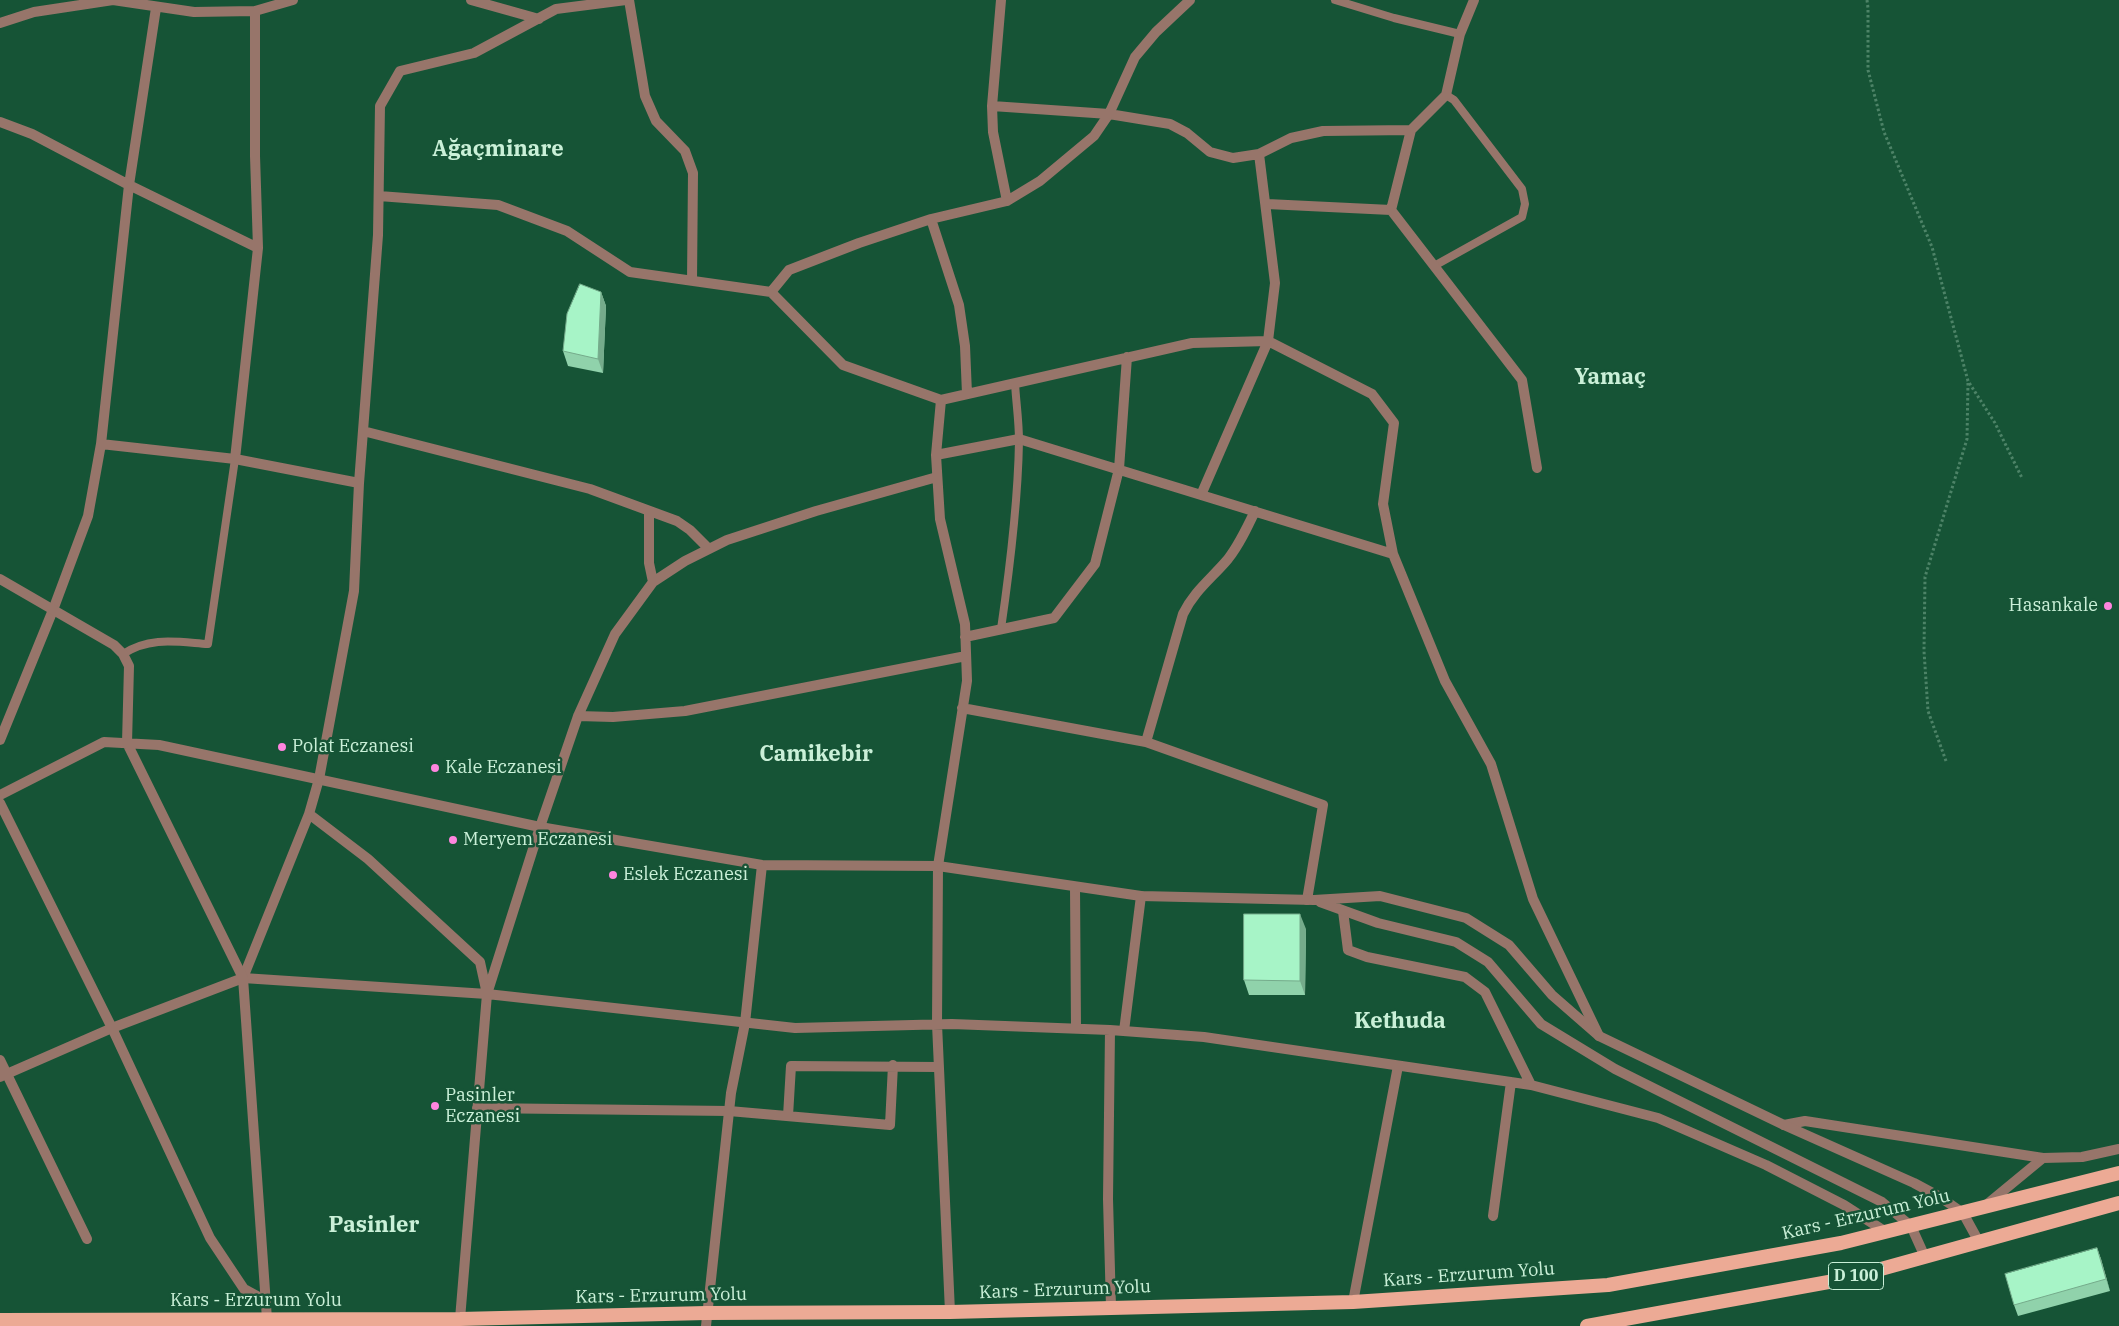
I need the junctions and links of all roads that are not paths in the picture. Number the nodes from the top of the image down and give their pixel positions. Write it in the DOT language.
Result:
graph roads {
  1 [pos="113,0"];
  2 [pos="293,0"];
  3 [pos="471,0"];
  4 [pos="627,0"];
  5 [pos="1001,0"];
  6 [pos="1190,0"];
  7 [pos="1335,0"];
  8 [pos="1474,0"];
  9 [pos="156,8"];
  10 [pos="255,11"];
  11 [pos="538,19"];
  12 [pos="0,24"];
  13 [pos="1460,34"];
  14 [pos="1446,95"];
  15 [pos="992,106"];
  16 [pos="1109,114"];
  17 [pos="0,122"];
  18 [pos="1411,130"];
  19 [pos="1259,154"];
  20 [pos="129,185"];
  21 [pos="379,196"];
  22 [pos="1007,201"];
  23 [pos="1267,204"];
  24 [pos="1392,210"];
  25 [pos="931,219"];
  26 [pos="258,248"];
  27 [pos="1434,266"];
  28 [pos="692,281"];
  29 [pos="771,292"];
  30 [pos="1268,341"];
  31 [pos="1127,357"];
  32 [pos="1015,383"];
  33 [pos="967,394"];
  34 [pos="941,400"];
  35 [pos="364,431"];
  36 [pos="1019,439"];
  37 [pos="101,444"];
  38 [pos="936,456"];
  39 [pos="235,459"];
  40 [pos="1537,468"];
  41 [pos="1118,469"];
  42 [pos="937,477"];
  43 [pos="360,483"];
  44 [pos="1201,495"];
  45 [pos="649,511"];
  46 [pos="1255,511"];
  47 [pos="709,549"];
  48 [pos="1393,554"];
  49 [pos="0,579"];
  50 [pos="653,582"];
  51 [pos="54,610"];
  52 [pos="1001,629"];
  53 [pos="965,637"];
  54 [pos="123,654"];
  55 [pos="966,656"];
  56 [pos="962,708"];
  57 [pos="578,716"];
  58 [pos="0,740"];
  59 [pos="1146,742"];
  60 [pos="126,743"];
  61 [pos="319,779"];
  62 [pos="0,795"];
  63 [pos="0,804"];
  64 [pos="309,814"];
  65 [pos="540,827"];
  66 [pos="762,865"];
  67 [pos="938,866"];
  68 [pos="1075,886"];
  69 [pos="1141,896"];
  70 [pos="1311,900"];
  71 [pos="1344,911"];
  72 [pos="243,978"];
  73 [pos="487,994"];
  74 [pos="745,1023"];
  75 [pos="937,1024"];
  76 [pos="112,1028"];
  77 [pos="1076,1028"];
  78 [pos="1110,1030"];
  79 [pos="1124,1031"];
  80 [pos="1599,1036"];
  81 [pos="0,1060"];
  82 [pos="893,1065"];
  83 [pos="1398,1066"];
  84 [pos="938,1067"];
  85 [pos="3,1075"];
  86 [pos="1511,1082"];
  87 [pos="1532,1086"];
  88 [pos="477,1108"];
  89 [pos="729,1111"];
  90 [pos="788,1116"];
  91 [pos="1784,1125"];
  92 [pos="2119,1149"];
  93 [pos="2043,1158"];
  94 [pos="2119,1174"];
  95 [pos="2119,1203"];
  96 [pos="1981,1208"];
  97 [pos="1963,1213"];
  98 [pos="1493,1216"];
  99 [pos="1911,1226"];
  100 [pos="1886,1232"];
  101 [pos="87,1239"];
  102 [pos="1979,1242"];
  103 [pos="1925,1257"];
  104 [pos="266,1301"];
  105 [pos="1353,1302"];
  106 [pos="1110,1307"];
  107 [pos="950,1312"];
  108 [pos="267,1319"];
  109 [pos="460,1319"];
  110 [pos="0,1320"];
  111 [pos="706,1320"];
  112 [pos="1587,1326"];
  1 -- 9 [label="street"];
  1 -- 12 [label="street"];
  2 -- 10 [label="street"];
  3 -- 11 [label="street"];
  4 -- 11 [label="street"];
  4 -- 28 [label="street"];
  5 -- 15 [label="street"];
  6 -- 16 [label="street"];
  7 -- 13 [label="lane"];
  8 -- 13 [label="street"];
  9 -- 10 [label="street"];
  9 -- 20 [label="street"];
  10 -- 26 [label="street"];
  11 -- 21 [label="street"];
  13 -- 14 [label="street"];
  14 -- 18 [label="street"];
  14 -- 27 [label="lane"];
  15 -- 16 [label="street"];
  15 -- 22 [label="street"];
  16 -- 19 [label="street"];
  16 -- 22 [label="street"];
  17 -- 20 [label="street"];
  18 -- 19 [label="street"];
  18 -- 24 [label="street"];
  19 -- 23 [label="street"];
  20 -- 26 [label="street"];
  20 -- 37 [label="street"];
  21 -- 28 [label="street"];
  21 -- 35 [label="street"];
  22 -- 25 [label="street"];
  23 -- 24 [label="street"];
  23 -- 30 [label="street"];
  24 -- 27 [label="street"];
  25 -- 29 [label="street"];
  25 -- 33 [label="street"];
  26 -- 39 [label="street"];
  27 -- 40 [label="street"];
  28 -- 29 [label="street"];
  29 -- 34 [label="street"];
  30 -- 31 [label="street"];
  30 -- 44 [label="street"];
  30 -- 48 [label="street"];
  31 -- 32 [label="street"];
  31 -- 41 [label="street"];
  32 -- 33 [label="street"];
  32 -- 36 [label="lane"];
  33 -- 34 [label="street"];
  34 -- 38 [label="street"];
  35 -- 43 [label="street"];
  35 -- 45 [label="street"];
  36 -- 38 [label="street"];
  36 -- 41 [label="street"];
  36 -- 52 [label="lane"];
  37 -- 39 [label="street"];
  37 -- 51 [label="street"];
  38 -- 42 [label="street"];
  39 -- 43 [label="street"];
  39 -- 54 [label="lane"];
  41 -- 44 [label="street"];
  41 -- 52 [label="street"];
  42 -- 47 [label="street"];
  42 -- 53 [label="street"];
  43 -- 61 [label="street"];
  44 -- 46 [label="street"];
  45 -- 47 [label="street"];
  45 -- 50 [label="street"];
  46 -- 48 [label="street"];
  46 -- 59 [label="street"];
  47 -- 50 [label="street"];
  48 -- 80 [label="street"];
  49 -- 51 [label="street"];
  50 -- 57 [label="street"];
  51 -- 54 [label="street"];
  51 -- 58 [label="street"];
  52 -- 53 [label="street"];
  53 -- 55 [label="street"];
  54 -- 60 [label="street"];
  55 -- 56 [label="street"];
  55 -- 57 [label="street"];
  56 -- 59 [label="street"];
  56 -- 67 [label="street"];
  57 -- 65 [label="street"];
  59 -- 70 [label="street"];
  60 -- 61 [label="street"];
  60 -- 62 [label="street"];
  60 -- 72 [label="street"];
  61 -- 64 [label="street"];
  61 -- 65 [label="street"];
  63 -- 76 [label="street"];
  64 -- 72 [label="street"];
  64 -- 73 [label="street"];
  65 -- 66 [label="street"];
  65 -- 73 [label="street"];
  66 -- 67 [label="street"];
  66 -- 74 [label="street"];
  67 -- 68 [label="street"];
  67 -- 75 [label="street"];
  68 -- 69 [label="street"];
  68 -- 77 [label="street"];
  69 -- 70 [label="street"];
  69 -- 79 [label="street"];
  70 -- 71 [label="street"];
  70 -- 80 [label="street"];
  71 -- 87 [label="street"];
  71 -- 99 [label="street"];
  72 -- 73 [label="street"];
  72 -- 76 [label="street"];
  72 -- 104 [label="street"];
  73 -- 74 [label="street"];
  73 -- 88 [label="street"];
  74 -- 75 [label="street"];
  74 -- 89 [label="street"];
  75 -- 77 [label="street"];
  75 -- 84 [label="street"];
  76 -- 85 [label="street"];
  76 -- 104 [label="street"];
  77 -- 78 [label="street"];
  78 -- 79 [label="street"];
  78 -- 106 [label="street"];
  79 -- 83 [label="street"];
  80 -- 91 [label="street"];
  81 -- 85 [label="street"];
  82 -- 84 [label="street"];
  82 -- 90 [label="street"];
  82 -- 90 [label="street"];
  83 -- 86 [label="street"];
  83 -- 105 [label="street"];
  84 -- 107 [label="street"];
  85 -- 101 [label="street"];
  86 -- 87 [label="street"];
  86 -- 98 [label="street"];
  87 -- 100 [label="street"];
  88 -- 89 [label="street"];
  88 -- 109 [label="street"];
  89 -- 90 [label="street"];
  89 -- 111 [label="street"];
  91 -- 93 [label="street"];
  91 -- 97 [label="street"];
  92 -- 93 [label="street"];
  93 -- 96 [label="street"];
  94 -- 96 [label="highway, Kars - Erzurum Yolu / D 100"];
  95 -- 102 [label="highway, D 100"];
  96 -- 97 [label="highway, Kars - Erzurum Yolu / D 100"];
  97 -- 99 [label="highway, Kars - Erzurum Yolu / D 100"];
  97 -- 102 [label="street"];
  99 -- 100 [label="highway, Kars - Erzurum Yolu / D 100"];
  99 -- 103 [label="street"];
  100 -- 105 [label="highway, Kars - Erzurum Yolu / D 100"];
  102 -- 103 [label="highway, D 100"];
  103 -- 112 [label="highway, D 100"];
  104 -- 108 [label="street"];
  105 -- 106 [label="highway, Kars - Erzurum Yolu / D 100"];
  106 -- 107 [label="highway, Kars - Erzurum Yolu / D 100"];
  107 -- 111 [label="highway, Kars - Erzurum Yolu / D 100"];
  108 -- 109 [label="highway, Kars - Erzurum Yolu / D 100"];
  108 -- 110 [label="highway, Kars - Erzurum Yolu / D 100"];
  109 -- 111 [label="highway, Kars - Erzurum Yolu / D 100"];
}
